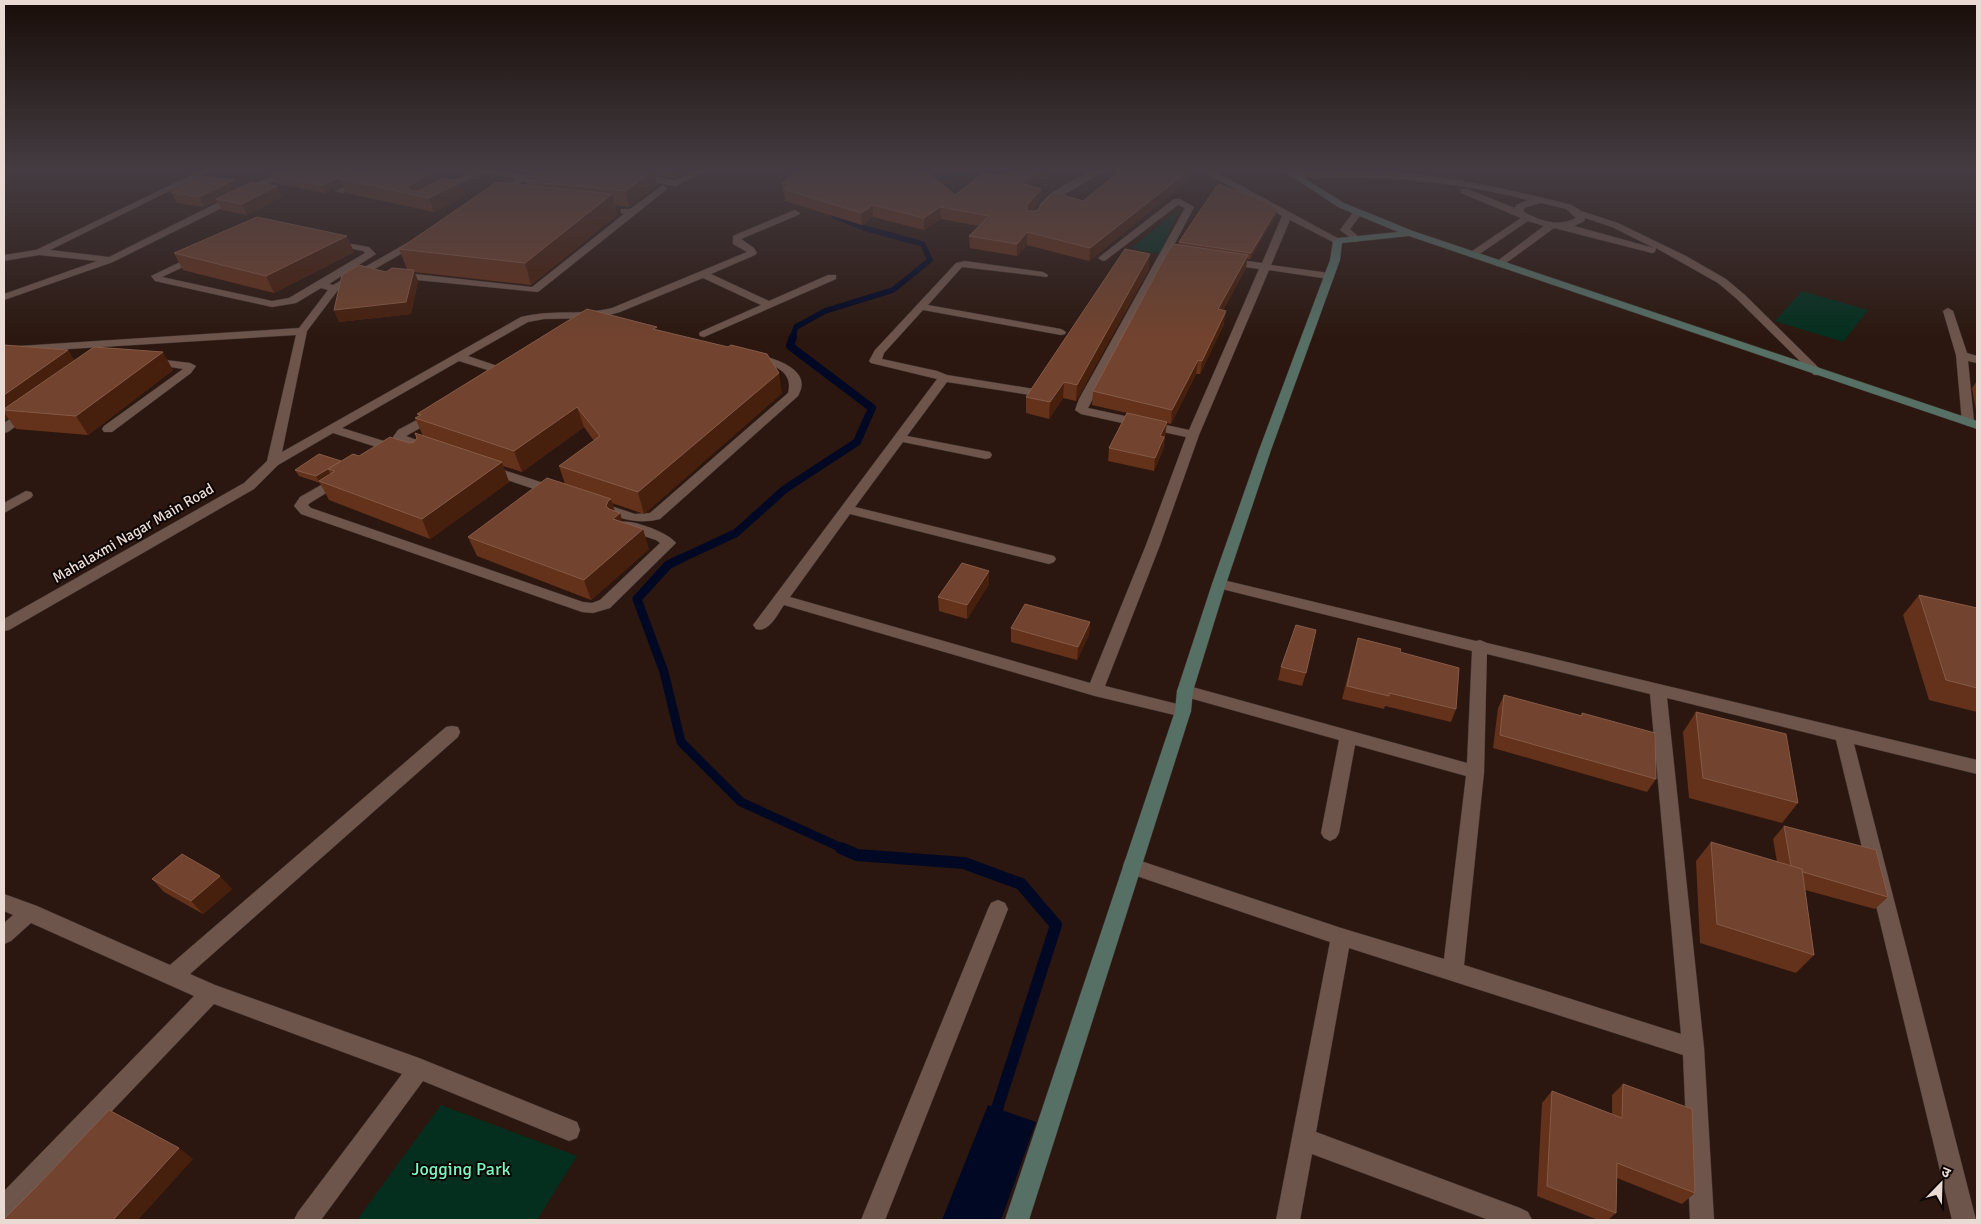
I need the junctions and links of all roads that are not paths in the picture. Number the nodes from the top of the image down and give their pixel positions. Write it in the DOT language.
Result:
graph roads {
  1 [pos="94,225"];
  2 [pos="180,225"];
  3 [pos="616,225"];
  4 [pos="766,225"];
  5 [pos="1146,225"];
  6 [pos="1182,225"];
  7 [pos="1284,225"];
  8 [pos="1306,225"];
  9 [pos="1349,225"];
  10 [pos="1390,225"];
  11 [pos="1512,225"];
  12 [pos="1557,225"];
  13 [pos="1615,225"];
  14 [pos="1410,233"];
  15 [pos="424,237"];
  16 [pos="320,239"];
  17 [pos="1356,239"];
  18 [pos="1338,241"];
  19 [pos="212,250"];
  20 [pos="39,252"];
  21 [pos="1472,255"];
  22 [pos="4,258"];
  23 [pos="1103,258"];
  24 [pos="1683,258"];
  25 [pos="110,260"];
  26 [pos="1220,260"];
  27 [pos="1499,264"];
  28 [pos="1265,267"];
  29 [pos="363,272"];
  30 [pos="703,274"];
  31 [pos="1043,275"];
  32 [pos="1329,276"];
  33 [pos="832,277"];
  34 [pos="320,285"];
  35 [pos="334,288"];
  36 [pos="4,297"];
  37 [pos="769,305"];
  38 [pos="921,307"];
  39 [pos="1948,312"];
  40 [pos="622,320"];
  41 [pos="585,326"];
  42 [pos="302,331"];
  43 [pos="1062,332"];
  44 [pos="116,342"];
  45 [pos="714,345"];
  46 [pos="4,350"];
  47 [pos="741,353"];
  48 [pos="1962,355"];
  49 [pos="4,357"];
  50 [pos="459,357"];
  51 [pos="139,360"];
  52 [pos="1977,360"];
  53 [pos="1818,373"];
  54 [pos="944,378"];
  55 [pos="492,382"];
  56 [pos="1030,391"];
  57 [pos="35,406"];
  58 [pos="443,410"];
  59 [pos="1972,424"];
  60 [pos="108,428"];
  61 [pos="4,429"];
  62 [pos="334,429"];
  63 [pos="1193,435"];
  64 [pos="899,438"];
  65 [pos="391,447"];
  66 [pos="986,456"];
  67 [pos="376,457"];
  68 [pos="273,462"];
  69 [pos="476,470"];
  70 [pos="352,471"];
  71 [pos="26,496"];
  72 [pos="565,500"];
  73 [pos="4,509"];
  74 [pos="846,509"];
  75 [pos="1049,559"];
  76 [pos="1219,584"];
  77 [pos="781,599"];
  78 [pos="761,625"];
  79 [pos="4,626"];
  80 [pos="1480,645"];
  81 [pos="1095,690"];
  82 [pos="1185,691"];
  83 [pos="1658,691"];
  84 [pos="1183,711"];
  85 [pos="452,732"];
  86 [pos="1844,736"];
  87 [pos="1348,737"];
  88 [pos="1977,767"];
  89 [pos="1475,772"];
  90 [pos="1330,833"];
  91 [pos="1132,866"];
  92 [pos="4,902"];
  93 [pos="998,909"];
  94 [pos="30,912"];
  95 [pos="4,935"];
  96 [pos="1341,937"];
  97 [pos="1453,971"];
  98 [pos="173,976"];
  99 [pos="211,993"];
  100 [pos="1692,1048"];
  101 [pos="419,1069"];
  102 [pos="569,1130"];
  103 [pos="1303,1139"];
  104 [pos="4,1208"];
  105 [pos="306,1220"];
  106 [pos="873,1220"];
  107 [pos="1017,1220"];
  108 [pos="1288,1220"];
  109 [pos="1520,1220"];
  110 [pos="1702,1220"];
  111 [pos="1964,1220"];
  1 -- 20 [label="street"];
  2 -- 25 [label="street"];
  3 -- 29 [label="street"];
  4 -- 30 [label="street, Mahalaxmi Nagar Main Road"];
  5 -- 23 [label="street"];
  6 -- 63 [label="street"];
  7 -- 28 [label="street"];
  8 -- 18 [label="street"];
  9 -- 17 [label="street"];
  10 -- 14 [label="street"];
  11 -- 21 [label="street"];
  12 -- 24 [label="street"];
  12 -- 27 [label="street"];
  13 -- 24 [label="street"];
  14 -- 17 [label="street"];
  14 -- 21 [label="street"];
  15 -- 29 [label="street"];
  16 -- 34 [label="street"];
  17 -- 18 [label="street"];
  18 -- 32 [label="street"];
  19 -- 34 [label="street"];
  20 -- 22 [label="street"];
  20 -- 25 [label="street"];
  21 -- 27 [label="street"];
  24 -- 53 [label="street"];
  25 -- 36 [label="street"];
  26 -- 28 [label="street"];
  27 -- 53 [label="street"];
  28 -- 32 [label="street"];
  28 -- 63 [label="street"];
  29 -- 35 [label="street"];
  30 -- 37 [label="street"];
  30 -- 50 [label="street, Mahalaxmi Nagar Main Road"];
  31 -- 38 [label="street"];
  32 -- 76 [label="street"];
  33 -- 37 [label="street"];
  34 -- 35 [label="street"];
  35 -- 42 [label="street"];
  37 -- 45 [label="street"];
  38 -- 43 [label="street"];
  38 -- 54 [label="street"];
  39 -- 48 [label="street"];
  40 -- 41 [label="street"];
  42 -- 44 [label="street"];
  42 -- 68 [label="street"];
  44 -- 46 [label="street"];
  44 -- 49 [label="street"];
  47 -- 70 [label="street"];
  48 -- 52 [label="street"];
  48 -- 59 [label="street"];
  50 -- 55 [label="street"];
  50 -- 62 [label="street, Mahalaxmi Nagar Main Road"];
  51 -- 60 [label="street"];
  53 -- 59 [label="street"];
  54 -- 56 [label="street"];
  54 -- 64 [label="street"];
  57 -- 61 [label="street"];
  58 -- 65 [label="street"];
  62 -- 65 [label="street"];
  62 -- 68 [label="street, Mahalaxmi Nagar Main Road"];
  63 -- 81 [label="street"];
  64 -- 66 [label="street"];
  64 -- 74 [label="street"];
  65 -- 67 [label="street"];
  68 -- 79 [label="street, Mahalaxmi Nagar Main Road"];
  69 -- 72 [label="street"];
  71 -- 73 [label="street"];
  74 -- 75 [label="street"];
  74 -- 77 [label="street"];
  76 -- 80 [label="street"];
  76 -- 82 [label="street"];
  77 -- 78 [label="street"];
  77 -- 81 [label="street"];
  80 -- 83 [label="street"];
  80 -- 89 [label="street"];
  81 -- 84 [label="street"];
  82 -- 84 [label="street"];
  82 -- 87 [label="street"];
  83 -- 86 [label="street"];
  83 -- 100 [label="street"];
  84 -- 91 [label="street"];
  85 -- 98 [label="street"];
  86 -- 88 [label="street"];
  86 -- 111 [label="street"];
  87 -- 89 [label="street"];
  87 -- 90 [label="street"];
  89 -- 97 [label="street"];
  91 -- 96 [label="street"];
  91 -- 107 [label="street"];
  92 -- 94 [label="street"];
  93 -- 106 [label="street"];
  94 -- 95 [label="street"];
  94 -- 98 [label="street"];
  96 -- 97 [label="street"];
  96 -- 103 [label="street"];
  97 -- 100 [label="street"];
  98 -- 99 [label="street"];
  99 -- 101 [label="street"];
  99 -- 104 [label="street"];
  100 -- 110 [label="street"];
  101 -- 102 [label="street"];
  101 -- 105 [label="street"];
  103 -- 108 [label="street"];
  103 -- 109 [label="street"];
}
